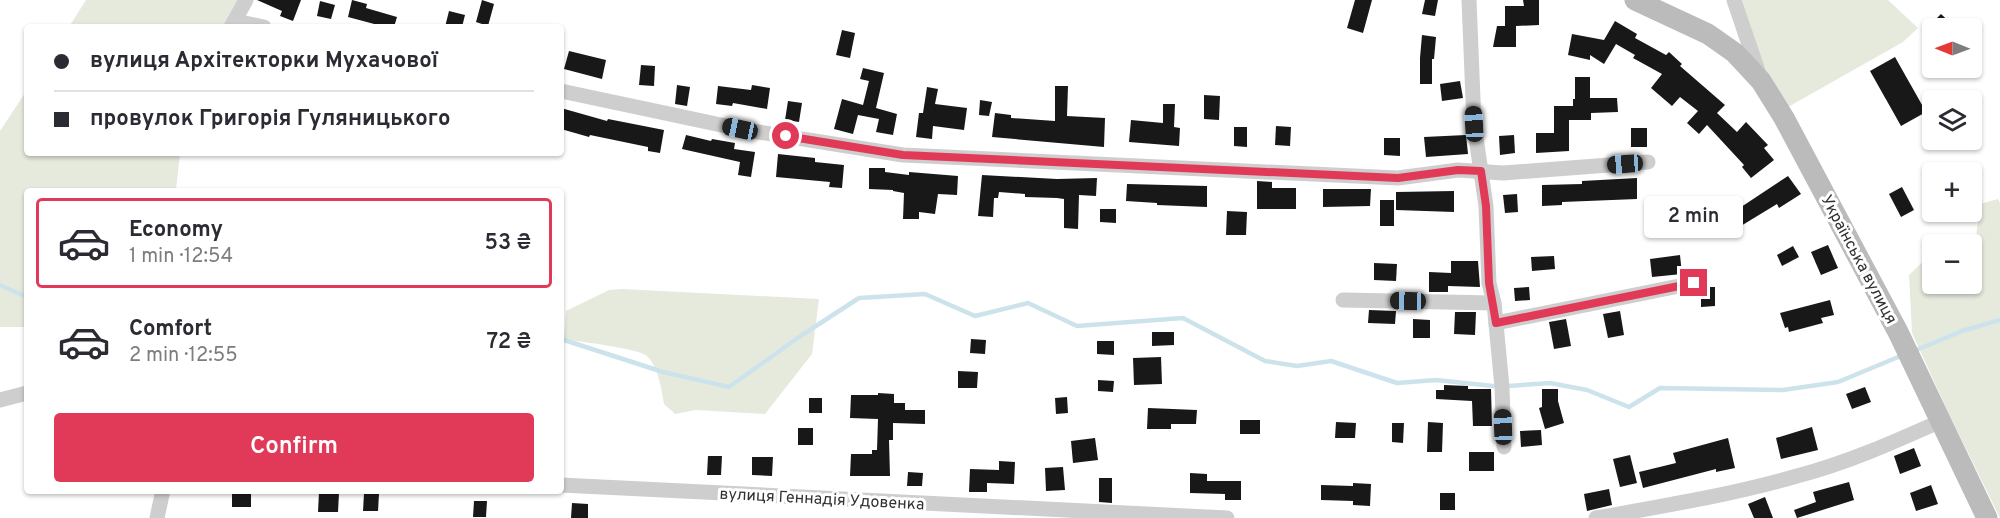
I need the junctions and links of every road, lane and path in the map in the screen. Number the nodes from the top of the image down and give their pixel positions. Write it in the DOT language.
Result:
graph roads {
  1 [pos="246,0"];
  2 [pos="1469,0"];
  3 [pos="1635,0"];
  4 [pos="1734,0"];
  5 [pos="233,24"];
  6 [pos="1761,81"];
  7 [pos="564,92"];
  8 [pos="1648,162"];
  9 [pos="1481,171"];
  10 [pos="1694,283"];
  11 [pos="1343,300"];
  12 [pos="1494,303"];
  13 [pos="1496,323"];
  14 [pos="24,394"];
  15 [pos="0,400"];
  16 [pos="1941,421"];
  17 [pos="1504,447"];
  18 [pos="564,485"];
  19 [pos="162,494"];
  20 [pos="157,518"];
  21 [pos="1227,518"];
  22 [pos="1596,518"];
  23 [pos="1988,518"];
  1 -- 5 [label="street"];
  2 -- 9 [label="street"];
  3 -- 6 [label="street"];
  4 -- 6 [label="street, Українська вулиця"];
  6 -- 16 [label="street, Українська вулиця"];
  7 -- 9 [label="street"];
  8 -- 9 [label="street"];
  9 -- 12 [label="street"];
  10 -- 13 [label="street"];
  11 -- 12 [label="street"];
  12 -- 13 [label="street"];
  13 -- 17 [label="street"];
  14 -- 15 [label="street"];
  16 -- 22 [label="street"];
  16 -- 23 [label="street, Українська вулиця"];
  18 -- 21 [label="street, вулиця Геннадія Удовенка"];
  19 -- 20 [label="street"];
}
